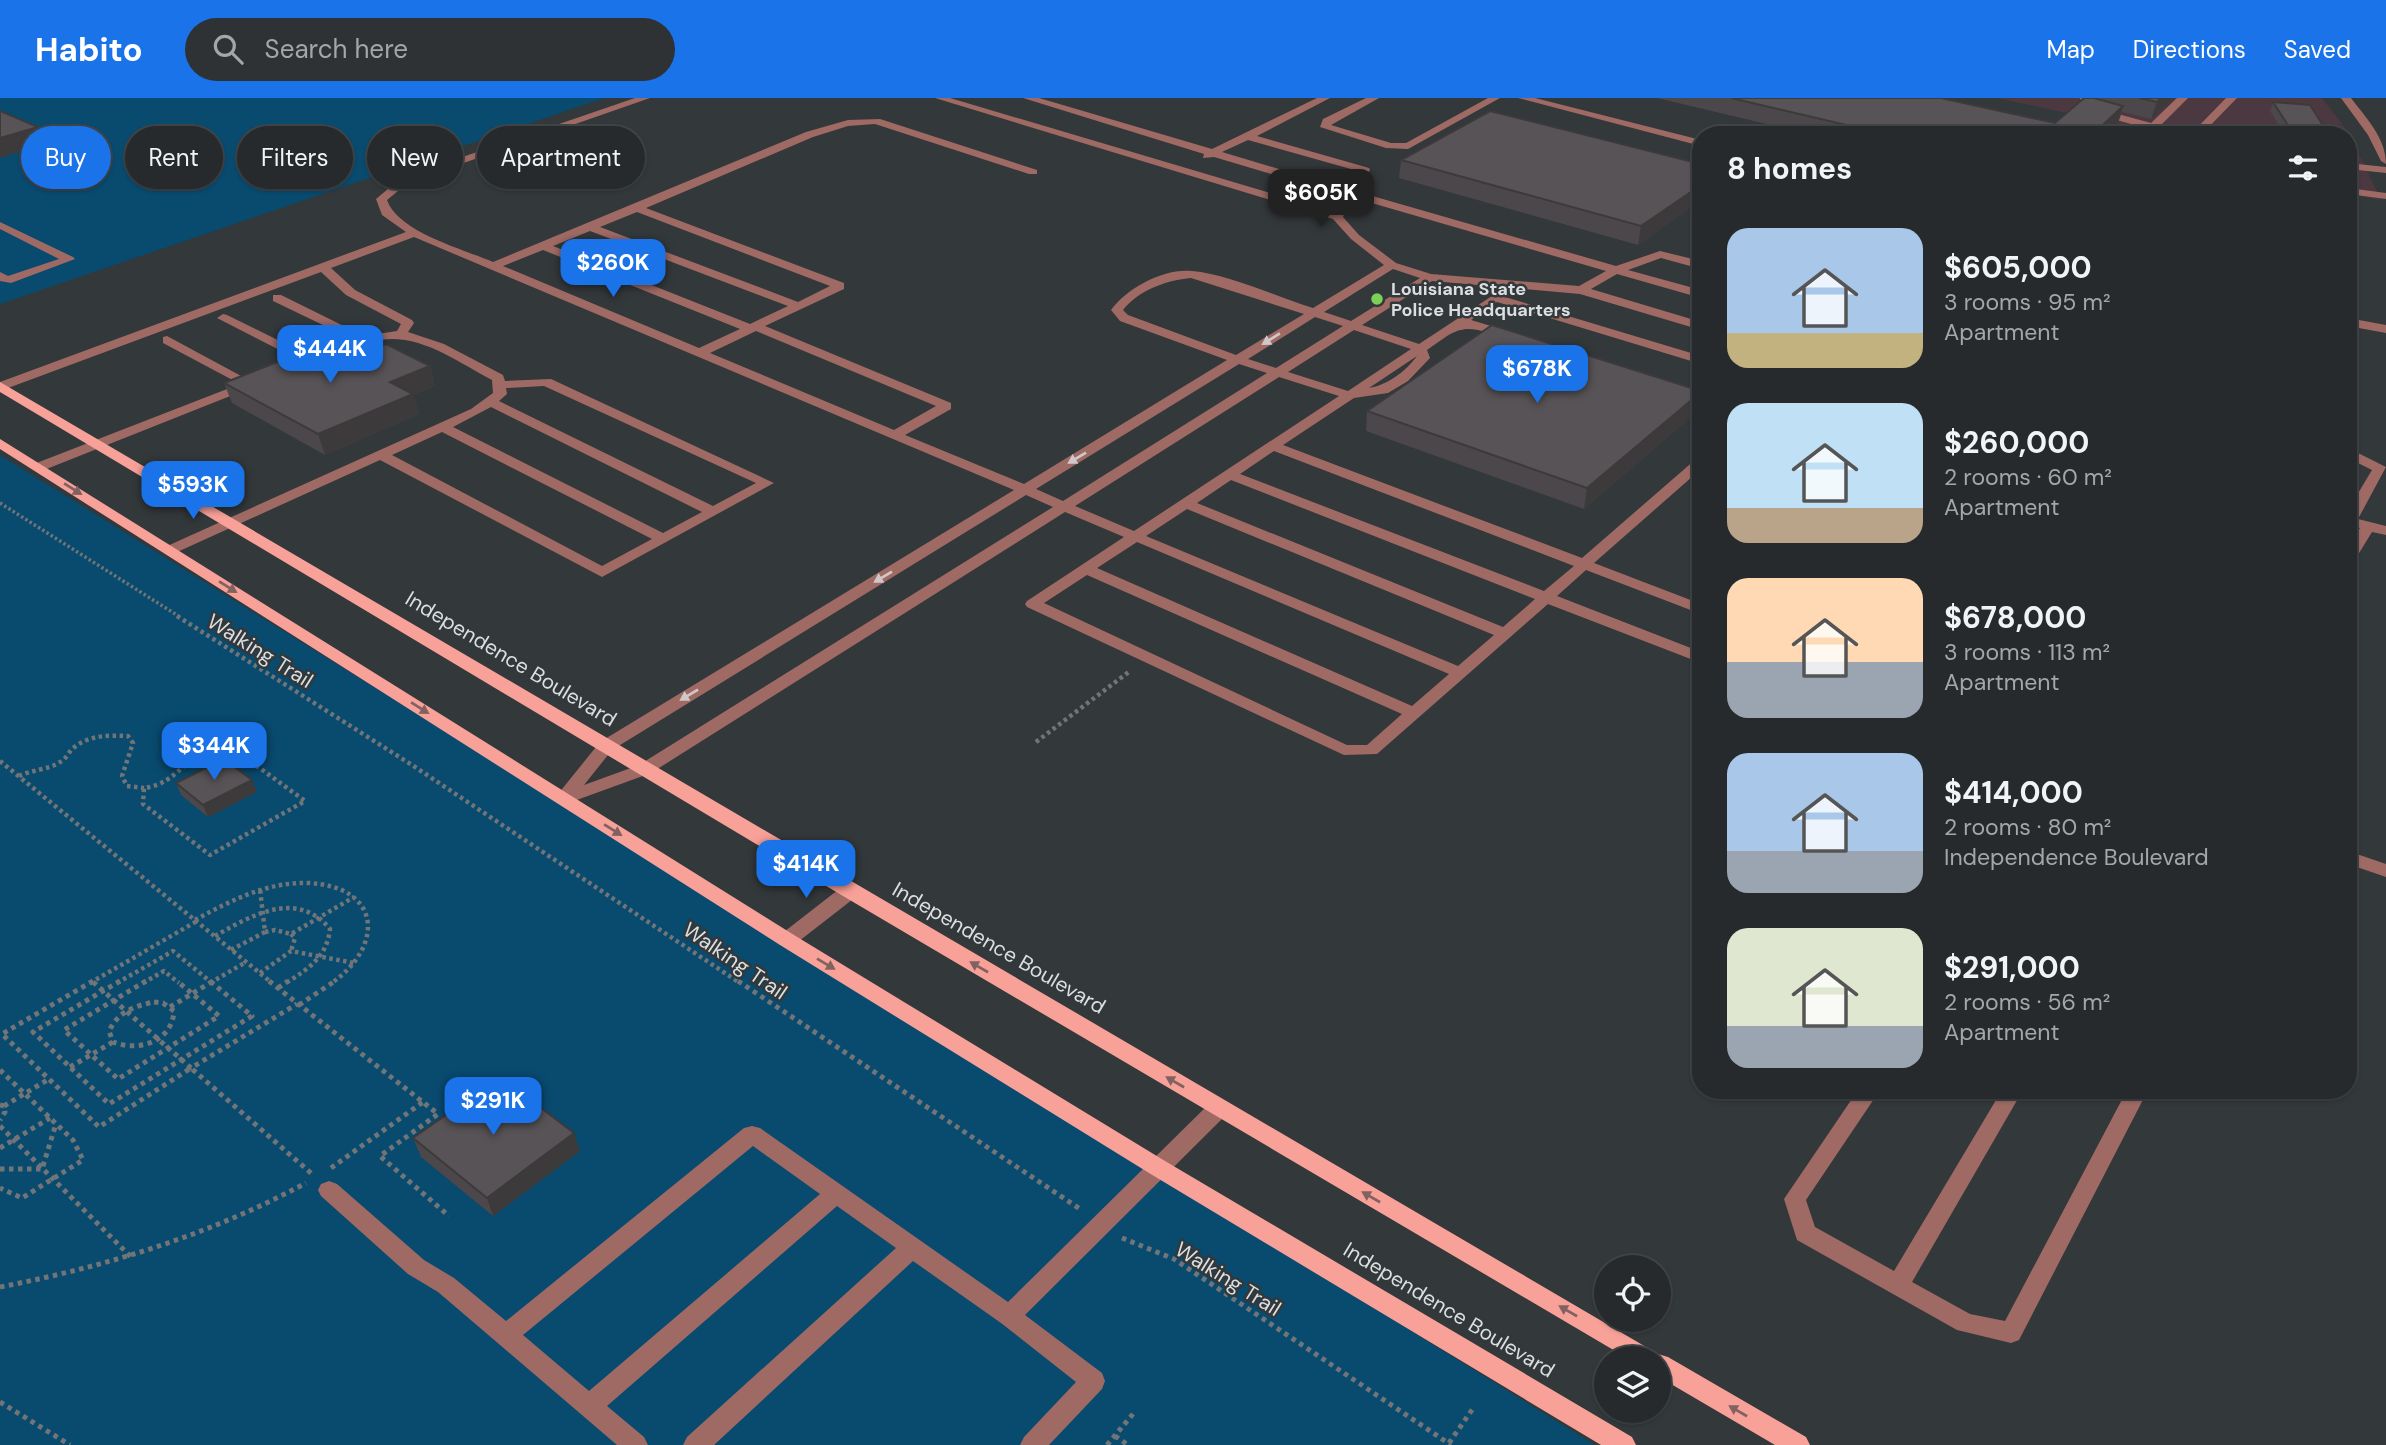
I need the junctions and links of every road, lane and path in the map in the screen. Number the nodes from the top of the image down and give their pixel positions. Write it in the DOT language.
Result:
graph roads {
  1 [pos="645,98"];
  2 [pos="940,98"];
  3 [pos="1028,98"];
  4 [pos="1325,98"];
  5 [pos="1374,98"];
  6 [pos="1495,98"];
  7 [pos="1523,98"];
  8 [pos="2085,98"];
  9 [pos="2183,98"];
  10 [pos="2232,98"];
  11 [pos="2346,98"];
  12 [pos="1549,101"];
  13 [pos="2135,126"];
  14 [pos="2154,126"];
  15 [pos="2204,126"];
  16 [pos="1650,130"];
  17 [pos="1247,136"];
  18 [pos="1692,141"];
  19 [pos="1692,152"];
  20 [pos="1212,153"];
  21 [pos="1201,158"];
  22 [pos="2385,158"];
  23 [pos="2357,167"];
  24 [pos="2386,170"];
  25 [pos="1033,172"];
  26 [pos="2357,192"];
  27 [pos="1348,193"];
  28 [pos="2386,196"];
  29 [pos="637,208"];
  30 [pos="1337,217"];
  31 [pos="0,225"];
  32 [pos="590,227"];
  33 [pos="414,233"];
  34 [pos="543,246"];
  35 [pos="1692,263"];
  36 [pos="1392,265"];
  37 [pos="493,266"];
  38 [pos="324,267"];
  39 [pos="1616,270"];
  40 [pos="1430,277"];
  41 [pos="2,280"];
  42 [pos="1581,290"];
  43 [pos="1692,291"];
  44 [pos="276,299"];
  45 [pos="798,306"];
  46 [pos="1314,313"];
  47 [pos="223,318"];
  48 [pos="1692,323"];
  49 [pos="2357,324"];
  50 [pos="1354,325"];
  51 [pos="1456,325"];
  52 [pos="753,328"];
  53 [pos="2386,329"];
  54 [pos="401,334"];
  55 [pos="166,340"];
  56 [pos="363,340"];
  57 [pos="1524,340"];
  58 [pos="1420,348"];
  59 [pos="700,353"];
  60 [pos="1692,357"];
  61 [pos="1238,360"];
  62 [pos="310,361"];
  63 [pos="290,369"];
  64 [pos="1278,373"];
  65 [pos="499,385"];
  66 [pos="1,387"];
  67 [pos="1349,395"];
  68 [pos="490,402"];
  69 [pos="442,428"];
  70 [pos="895,435"];
  71 [pos="0,443"];
  72 [pos="97,444"];
  73 [pos="1271,445"];
  74 [pos="381,455"];
  75 [pos="2357,456"];
  76 [pos="39,467"];
  77 [pos="1692,470"];
  78 [pos="1228,474"];
  79 [pos="1025,490"];
  80 [pos="0,503"];
  81 [pos="1185,503"];
  82 [pos="1066,506"];
  83 [pos="2357,507"];
  84 [pos="714,512"];
  85 [pos="230,523"];
  86 [pos="2357,523"];
  87 [pos="2368,526"];
  88 [pos="2386,531"];
  89 [pos="1136,536"];
  90 [pos="663,539"];
  91 [pos="2357,544"];
  92 [pos="170,550"];
  93 [pos="1586,565"];
  94 [pos="1086,569"];
  95 [pos="1549,597"];
  96 [pos="1692,606"];
  97 [pos="1505,634"];
  98 [pos="1692,654"];
  99 [pos="1148,657"];
  100 [pos="1460,673"];
  101 [pos="1413,713"];
  102 [pos="1036,742"];
  103 [pos="606,746"];
  104 [pos="0,761"];
  105 [pos="645,769"];
  106 [pos="19,776"];
  107 [pos="144,788"];
  108 [pos="563,799"];
  109 [pos="2357,860"];
  110 [pos="2386,871"];
  111 [pos="260,889"];
  112 [pos="850,891"];
  113 [pos="354,897"];
  114 [pos="262,912"];
  115 [pos="321,916"];
  116 [pos="196,920"];
  117 [pos="265,932"];
  118 [pos="291,934"];
  119 [pos="215,936"];
  120 [pos="787,940"];
  121 [pos="231,950"];
  122 [pos="291,951"];
  123 [pos="320,957"];
  124 [pos="246,962"];
  125 [pos="354,963"];
  126 [pos="260,973"];
  127 [pos="92,981"];
  128 [pos="211,982"];
  129 [pos="278,988"];
  130 [pos="104,991"];
  131 [pos="192,994"];
  132 [pos="113,1000"];
  133 [pos="298,1005"];
  134 [pos="170,1007"];
  135 [pos="126,1011"];
  136 [pos="158,1039"];
  137 [pos="113,1042"];
  138 [pos="168,1048"];
  139 [pos="91,1055"];
  140 [pos="181,1060"];
  141 [pos="70,1068"];
  142 [pos="191,1069"];
  143 [pos="0,1070"];
  144 [pos="49,1079"];
  145 [pos="25,1094"];
  146 [pos="1864,1099"];
  147 [pos="2008,1099"];
  148 [pos="2133,1099"];
  149 [pos="424,1102"];
  150 [pos="2,1106"];
  151 [pos="1219,1108"];
  152 [pos="50,1118"];
  153 [pos="0,1120"];
  154 [pos="55,1124"];
  155 [pos="0,1126"];
  156 [pos="14,1140"];
  157 [pos="0,1148"];
  158 [pos="1157,1167"];
  159 [pos="0,1169"];
  160 [pos="42,1170"];
  161 [pos="52,1180"];
  162 [pos="327,1181"];
  163 [pos="0,1188"];
  164 [pos="836,1194"];
  165 [pos="449,1216"];
  166 [pos="1103,1224"];
  167 [pos="912,1248"];
  168 [pos="131,1257"];
  169 [pos="1898,1285"];
  170 [pos="0,1287"];
  171 [pos="1009,1316"];
  172 [pos="506,1335"];
  173 [pos="1627,1346"];
  174 [pos="1671,1371"];
  175 [pos="0,1402"];
  176 [pos="589,1406"];
  177 [pos="1474,1407"];
  178 [pos="1133,1414"];
  179 [pos="1115,1436"];
  180 [pos="1450,1444"];
  181 [pos="70,1445"];
  182 [pos="635,1445"];
  183 [pos="696,1445"];
  184 [pos="1033,1445"];
  185 [pos="1107,1445"];
  186 [pos="1128,1445"];
  187 [pos="1623,1445"];
  188 [pos="1797,1445"];
  1 -- 33 [label="street"];
  2 -- 30 [label="street"];
  3 -- 20 [label="street"];
  4 -- 17 [label="street"];
  5 -- 6 [label="street"];
  7 -- 12 [label="street"];
  8 -- 13 [label="street"];
  9 -- 14 [label="street"];
  10 -- 15 [label="street"];
  11 -- 22 [label="street"];
  12 -- 16 [label="street"];
  16 -- 18 [label="street"];
  16 -- 19 [label="street"];
  17 -- 20 [label="street"];
  17 -- 27 [label="street"];
  20 -- 21 [label="street"];
  20 -- 27 [label="street"];
  23 -- 24 [label="street"];
  25 -- 29 [label="street"];
  26 -- 28 [label="street"];
  27 -- 30 [label="street"];
  27 -- 39 [label="street"];
  29 -- 32 [label="street"];
  29 -- 45 [label="street"];
  30 -- 36 [label="street"];
  31 -- 41 [label="street"];
  32 -- 34 [label="street"];
  32 -- 45 [label="street"];
  33 -- 37 [label="street"];
  33 -- 38 [label="street"];
  34 -- 37 [label="street"];
  34 -- 52 [label="street"];
  35 -- 39 [label="street"];
  36 -- 40 [label="street"];
  36 -- 46 [label="street"];
  37 -- 59 [label="street"];
  38 -- 54 [label="street"];
  38 -- 66 [label="street"];
  39 -- 42 [label="street"];
  39 -- 43 [label="street"];
  40 -- 42 [label="street"];
  40 -- 50 [label="street"];
  42 -- 48 [label="street"];
  44 -- 56 [label="street"];
  45 -- 52 [label="street"];
  46 -- 50 [label="street"];
  46 -- 61 [label="street, one-way"];
  46 -- 61 [label="street"];
  47 -- 62 [label="street"];
  49 -- 53 [label="street"];
  50 -- 58 [label="street"];
  50 -- 64 [label="street"];
  51 -- 57 [label="street"];
  51 -- 58 [label="street"];
  51 -- 60 [label="street"];
  52 -- 59 [label="street"];
  52 -- 70 [label="street"];
  54 -- 56 [label="street"];
  54 -- 65 [label="street"];
  55 -- 72 [label="street"];
  56 -- 62 [label="street"];
  58 -- 67 [label="street"];
  59 -- 70 [label="street"];
  61 -- 64 [label="street"];
  61 -- 79 [label="street, one-way"];
  62 -- 63 [label="street"];
  64 -- 67 [label="street"];
  64 -- 82 [label="street"];
  65 -- 68 [label="street"];
  65 -- 84 [label="street"];
  66 -- 72 [label="main road, Independence Boulevard"];
  67 -- 73 [label="street"];
  68 -- 69 [label="street"];
  68 -- 84 [label="street"];
  69 -- 74 [label="street"];
  69 -- 90 [label="street"];
  70 -- 79 [label="street"];
  71 -- 76 [label="main road, Independence Boulevard"];
  72 -- 76 [label="street"];
  72 -- 85 [label="main road, Independence Boulevard"];
  73 -- 78 [label="street"];
  73 -- 93 [label="street"];
  74 -- 85 [label="street"];
  74 -- 90 [label="street"];
  75 -- 83 [label="street"];
  76 -- 92 [label="main road, Independence Boulevard, one-way"];
  77 -- 93 [label="street"];
  78 -- 81 [label="street"];
  78 -- 95 [label="street"];
  79 -- 82 [label="street"];
  79 -- 103 [label="street, one-way"];
  80 -- 166 [label="path, Walking Trail"];
  81 -- 89 [label="street"];
  81 -- 97 [label="street"];
  82 -- 89 [label="street"];
  82 -- 105 [label="street"];
  84 -- 90 [label="street"];
  85 -- 92 [label="street"];
  85 -- 103 [label="main road, Independence Boulevard"];
  86 -- 87 [label="street"];
  87 -- 88 [label="street"];
  87 -- 91 [label="street"];
  89 -- 94 [label="street"];
  89 -- 100 [label="street"];
  92 -- 108 [label="main road, Independence Boulevard, one-way"];
  93 -- 95 [label="street"];
  93 -- 96 [label="street"];
  94 -- 99 [label="street"];
  94 -- 101 [label="street"];
  95 -- 97 [label="street"];
  95 -- 98 [label="street"];
  97 -- 100 [label="street"];
  99 -- 101 [label="street"];
  99 -- 102 [label="path"];
  100 -- 101 [label="street"];
  103 -- 105 [label="main road, Independence Boulevard"];
  103 -- 108 [label="street"];
  104 -- 106 [label="path"];
  105 -- 108 [label="street"];
  105 -- 112 [label="main road, Independence Boulevard"];
  106 -- 107 [label="path"];
  106 -- 116 [label="path"];
  107 -- 107 [label="path"];
  108 -- 120 [label="main road, Independence Boulevard, one-way"];
  109 -- 110 [label="street"];
  111 -- 113 [label="path"];
  111 -- 114 [label="path"];
  111 -- 116 [label="path"];
  112 -- 120 [label="street"];
  151 -- 112 [label="main road, Independence Boulevard, one-way"];
  113 -- 115 [label="path"];
  113 -- 125 [label="path"];
  114 -- 115 [label="path"];
  114 -- 117 [label="path"];
  114 -- 119 [label="path"];
  115 -- 118 [label="path"];
  115 -- 123 [label="path"];
  116 -- 119 [label="path"];
  116 -- 127 [label="path"];
  117 -- 118 [label="path"];
  117 -- 121 [label="path"];
  118 -- 122 [label="path"];
  119 -- 121 [label="path"];
  120 -- 158 [label="main road, Independence Boulevard, one-way"];
  121 -- 124 [label="path"];
  122 -- 123 [label="path"];
  122 -- 126 [label="path"];
  123 -- 125 [label="path"];
  123 -- 129 [label="path"];
  124 -- 126 [label="path"];
  124 -- 128 [label="path"];
  125 -- 133 [label="path"];
  126 -- 129 [label="path"];
  127 -- 130 [label="path"];
  127 -- 144 [label="path"];
  128 -- 130 [label="path"];
  128 -- 131 [label="path"];
  128 -- 140 [label="path"];
  129 -- 133 [label="path"];
  130 -- 132 [label="path"];
  130 -- 141 [label="path"];
  131 -- 132 [label="path"];
  131 -- 134 [label="path"];
  131 -- 138 [label="path"];
  132 -- 135 [label="path"];
  132 -- 139 [label="path"];
  133 -- 142 [label="path"];
  133 -- 149 [label="path"];
  134 -- 135 [label="path"];
  134 -- 136 [label="path"];
  135 -- 136 [label="path"];
  135 -- 137 [label="path"];
  136 -- 137 [label="path"];
  136 -- 138 [label="path"];
  137 -- 139 [label="path"];
  138 -- 139 [label="path"];
  138 -- 140 [label="path"];
  139 -- 141 [label="path"];
  140 -- 141 [label="path"];
  140 -- 142 [label="path"];
  142 -- 144 [label="path"];
  142 -- 168 [label="path"];
  143 -- 145 [label="path"];
  144 -- 145 [label="path"];
  145 -- 150 [label="path"];
  145 -- 152 [label="path"];
  146 -- 169 [label="street"];
  147 -- 169 [label="street"];
  148 -- 169 [label="street"];
  149 -- 162 [label="path"];
  149 -- 165 [label="path"];
  150 -- 153 [label="path"];
  151 -- 158 [label="street"];
  173 -- 151 [label="main road, Independence Boulevard, one-way"];
  152 -- 154 [label="path"];
  152 -- 156 [label="path"];
  154 -- 160 [label="path"];
  154 -- 161 [label="path"];
  155 -- 156 [label="path"];
  156 -- 157 [label="path"];
  156 -- 160 [label="path"];
  158 -- 166 [label="street"];
  158 -- 187 [label="main road, Independence Boulevard"];
  159 -- 160 [label="path"];
  160 -- 161 [label="path"];
  161 -- 163 [label="path"];
  161 -- 168 [label="path"];
  162 -- 172 [label="street"];
  164 -- 167 [label="street"];
  164 -- 172 [label="street"];
  164 -- 176 [label="street"];
  166 -- 171 [label="street"];
  166 -- 180 [label="path, Walking Trail"];
  167 -- 171 [label="street"];
  167 -- 183 [label="street"];
  168 -- 170 [label="path"];
  171 -- 184 [label="street"];
  172 -- 176 [label="street"];
  188 -- 174 [label="main road, one-way"];
  175 -- 181 [label="path"];
  176 -- 182 [label="street"];
  177 -- 180 [label="path"];
  178 -- 179 [label="path"];
  179 -- 185 [label="path"];
  179 -- 186 [label="path"];
}
